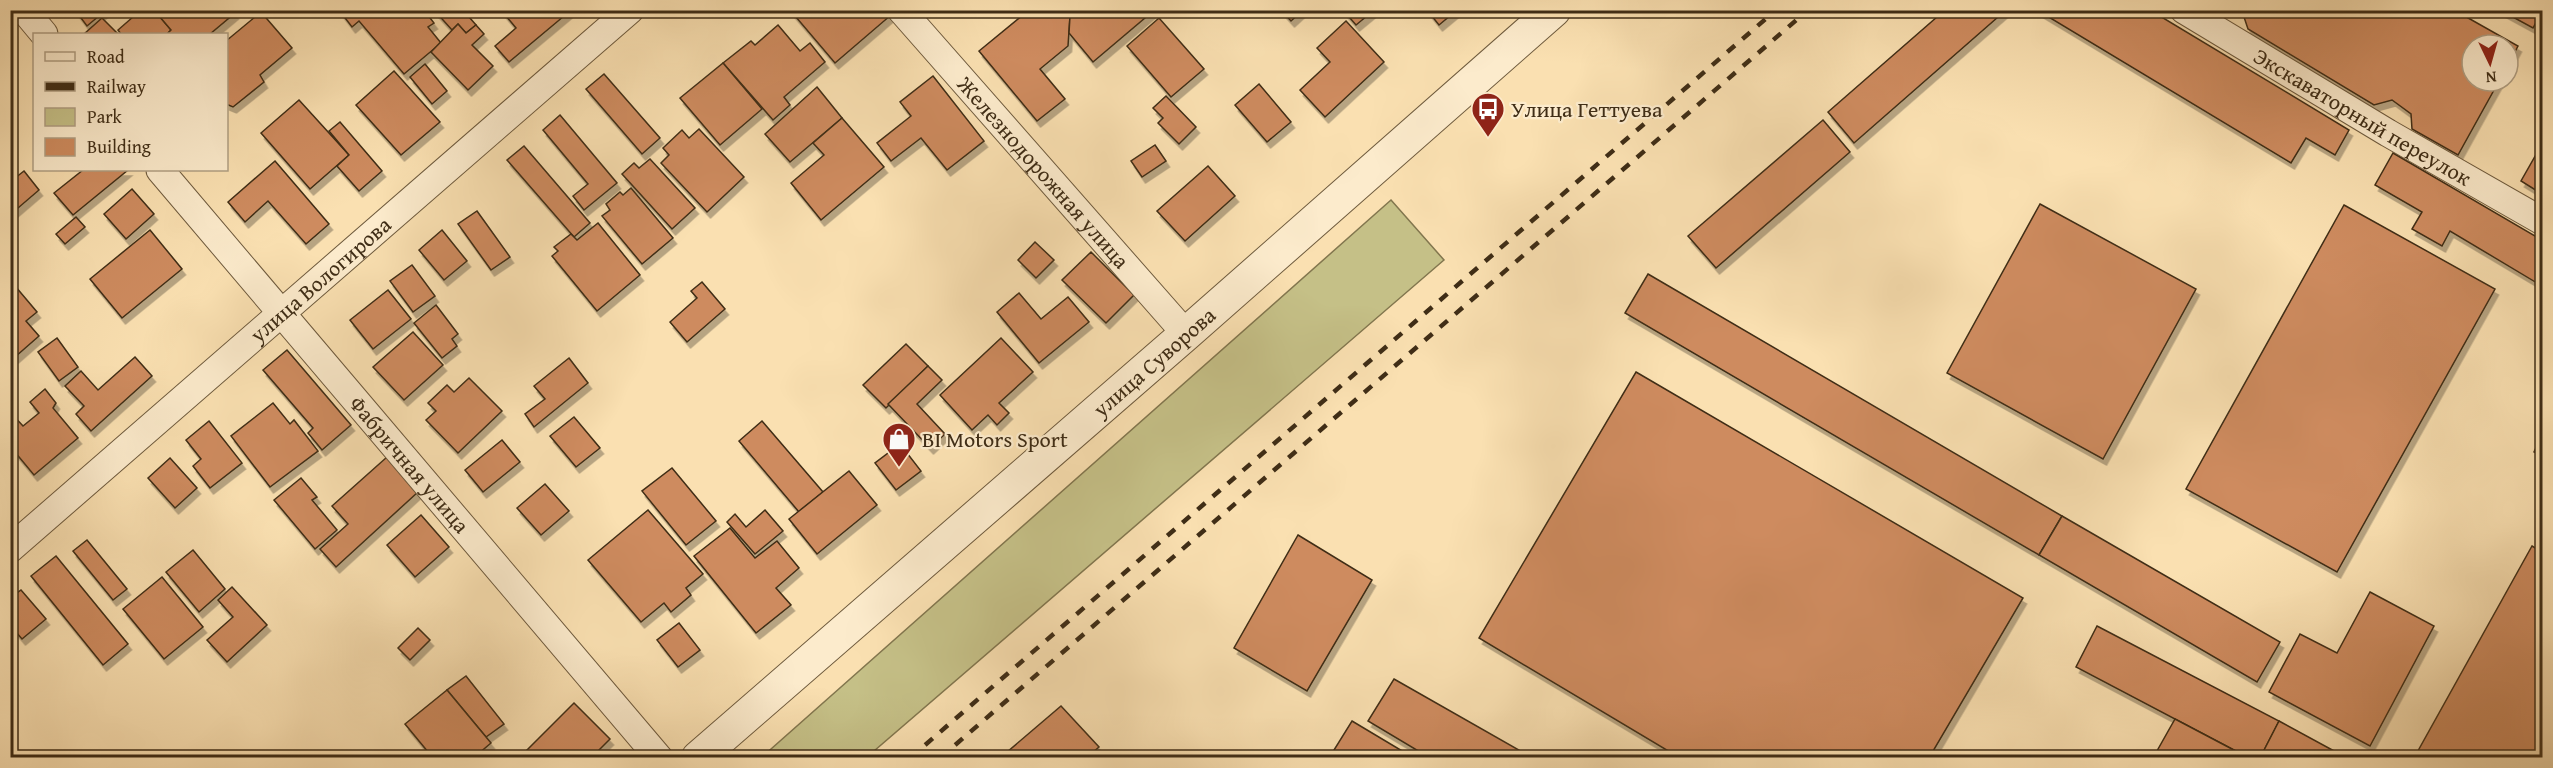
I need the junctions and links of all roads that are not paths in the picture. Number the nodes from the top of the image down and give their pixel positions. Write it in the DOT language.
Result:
graph roads {
  1 [pos="24,10"];
  2 [pos="630,10"];
  3 [pos="900,10"];
  4 [pos="1554,10"];
  5 [pos="2184,10"];
  6 [pos="43,33"];
  7 [pos="161,171"];
  8 [pos="2542,221"];
  9 [pos="282,312"];
  10 [pos="1186,334"];
  11 [pos="10,549"];
  12 [pos="659,758"];
  13 [pos="698,758"];
  1 -- 6 [label="street"];
  2 -- 9 [label="street, улица Вологирова"];
  3 -- 10 [label="street, Железнодорожная улица"];
  4 -- 10 [label="street, улица Суворова"];
  5 -- 8 [label="street, Экскаваторный переулок"];
  7 -- 9 [label="street, Фабричная улица"];
  9 -- 11 [label="street, улица Вологирова"];
  9 -- 12 [label="street, Фабричная улица"];
  10 -- 13 [label="street, улица Суворова"];
}
